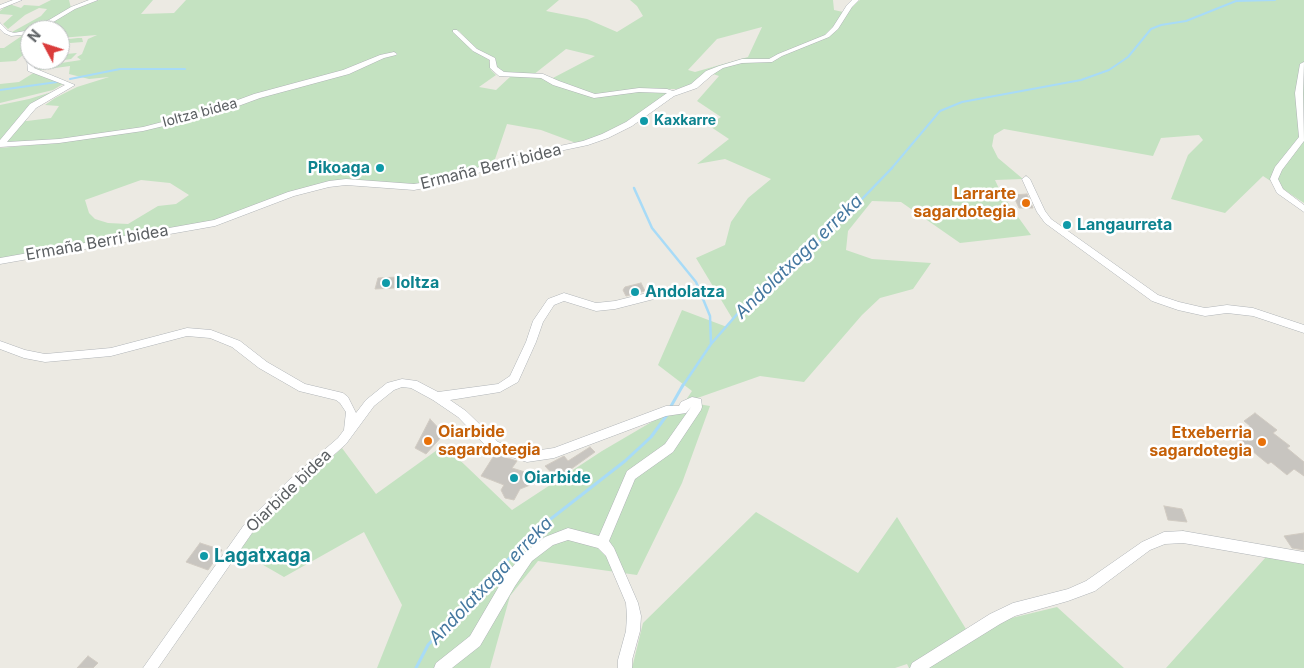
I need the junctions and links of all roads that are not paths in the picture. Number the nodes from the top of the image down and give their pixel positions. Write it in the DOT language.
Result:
graph roads {
  1 [pos="19,0"];
  2 [pos="95,0"];
  3 [pos="856,0"];
  4 [pos="2,7"];
  5 [pos="52,20"];
  6 [pos="0,25"];
  7 [pos="455,30"];
  8 [pos="20,34"];
  9 [pos="394,54"];
  10 [pos="1304,64"];
  11 [pos="36,70"];
  12 [pos="673,93"];
  13 [pos="0,145"];
  14 [pos="1026,179"];
  15 [pos="1304,209"];
  16 [pos="0,261"];
  17 [pos="651,296"];
  18 [pos="1304,330"];
  19 [pos="0,345"];
  20 [pos="437,397"];
  21 [pos="349,430"];
  22 [pos="602,543"];
  23 [pos="1304,558"];
  24 [pos="150,668"];
  25 [pos="441,668"];
  26 [pos="625,668"];
  27 [pos="917,668"];
  1 -- 4 [label="street"];
  2 -- 5 [label="street"];
  3 -- 12 [label="street"];
  6 -- 8 [label="street"];
  7 -- 12 [label="street"];
  9 -- 13 [label="street, Ioltza bidea"];
  10 -- 15 [label="street"];
  11 -- 13 [label="street, Ioltza bidea"];
  12 -- 16 [label="street, Ermaña Berri bidea"];
  14 -- 18 [label="street"];
  17 -- 20 [label="street"];
  19 -- 21 [label="street"];
  20 -- 21 [label="street, Oiarbide bidea"];
  20 -- 22 [label="street, Oiarbide bidea"];
  21 -- 24 [label="street, Oiarbide bidea"];
  22 -- 25 [label="street"];
  22 -- 26 [label="street"];
  23 -- 27 [label="street"];
}
